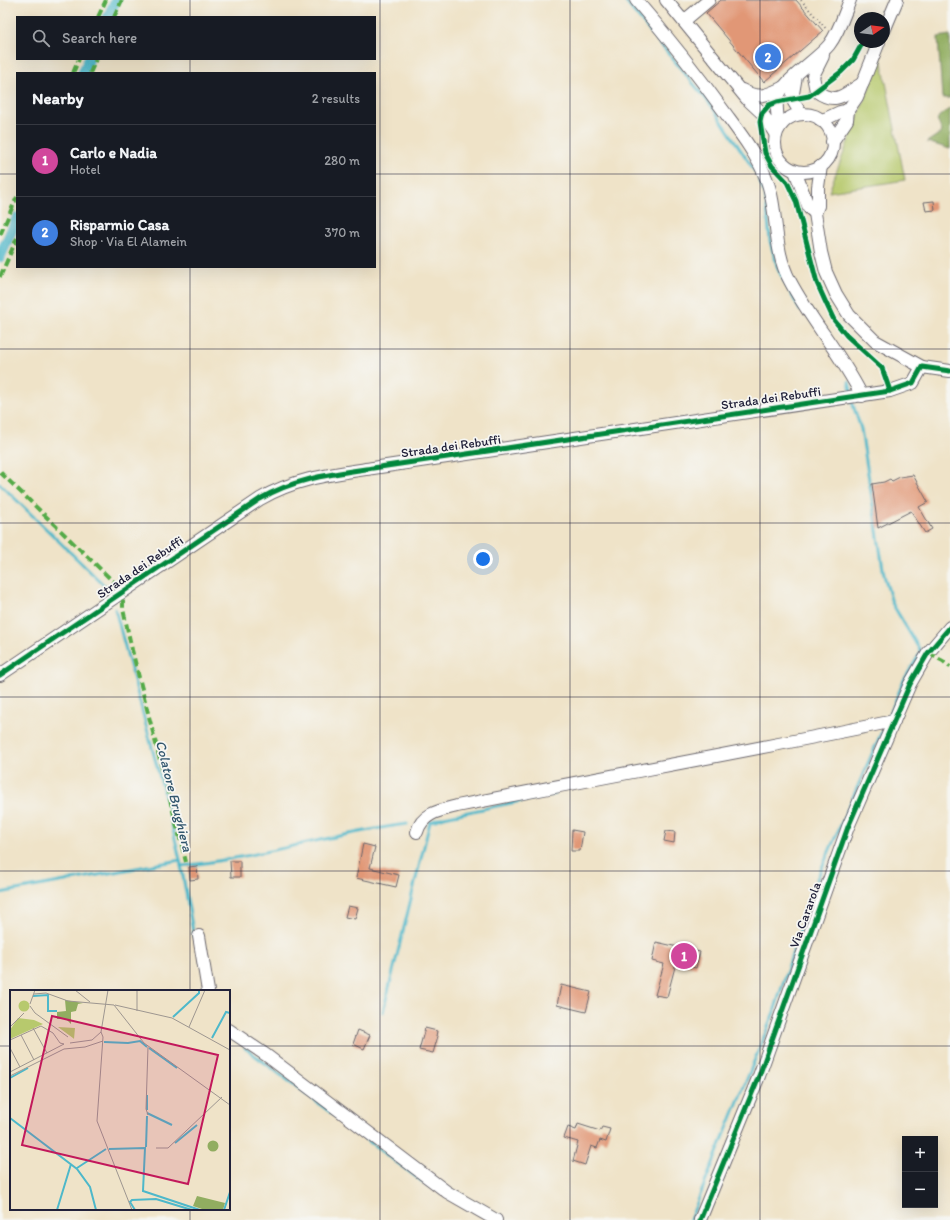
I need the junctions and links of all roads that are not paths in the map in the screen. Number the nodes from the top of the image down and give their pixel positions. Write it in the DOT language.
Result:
graph roads {
  1 [pos="636,0"];
  2 [pos="666,0"];
  3 [pos="709,0"];
  4 [pos="850,0"];
  5 [pos="897,0"];
  6 [pos="890,17"];
  7 [pos="684,21"];
  8 [pos="829,40"];
  9 [pos="877,48"];
  10 [pos="796,76"];
  11 [pos="863,83"];
  12 [pos="736,85"];
  13 [pos="784,86"];
  14 [pos="848,110"];
  15 [pos="801,114"];
  16 [pos="821,121"];
  17 [pos="778,132"];
  18 [pos="832,142"];
  19 [pos="821,166"];
  20 [pos="795,171"];
  21 [pos="814,213"];
  22 [pos="922,368"];
  23 [pos="950,371"];
  24 [pos="862,396"];
  25 [pos="950,627"];
  26 [pos="0,675"];
  27 [pos="894,721"];
  28 [pos="417,832"];
  29 [pos="199,936"];
  30 [pos="208,990"];
  31 [pos="230,1031"];
  32 [pos="496,1220"];
  33 [pos="700,1220"];
  1 -- 24 [label="street"];
  2 -- 7 [label="street"];
  3 -- 7 [label="street"];
  4 -- 8 [label="street"];
  5 -- 6 [label="street"];
  7 -- 12 [label="street"];
  8 -- 10 [label="street"];
  8 -- 11 [label="street"];
  9 -- 11 [label="street"];
  10 -- 13 [label="street"];
  10 -- 15 [label="street"];
  11 -- 14 [label="street"];
  12 -- 13 [label="street"];
  12 -- 17 [label="street"];
  13 -- 17 [label="street"];
  14 -- 16 [label="street"];
  14 -- 18 [label="street"];
  15 -- 16 [label="street"];
  15 -- 17 [label="street"];
  16 -- 18 [label="street"];
  17 -- 20 [label="street"];
  18 -- 19 [label="street"];
  19 -- 20 [label="street"];
  19 -- 21 [label="street"];
  20 -- 21 [label="street"];
  21 -- 22 [label="street"];
  22 -- 23 [label="street"];
  22 -- 24 [label="street, Strada dei Rebuffi"];
  24 -- 26 [label="street, Strada dei Rebuffi"];
  25 -- 27 [label="street, Via Cararola"];
  27 -- 28 [label="street"];
  27 -- 33 [label="street, Via Cararola"];
  29 -- 30 [label="street"];
  31 -- 32 [label="street"];
}
